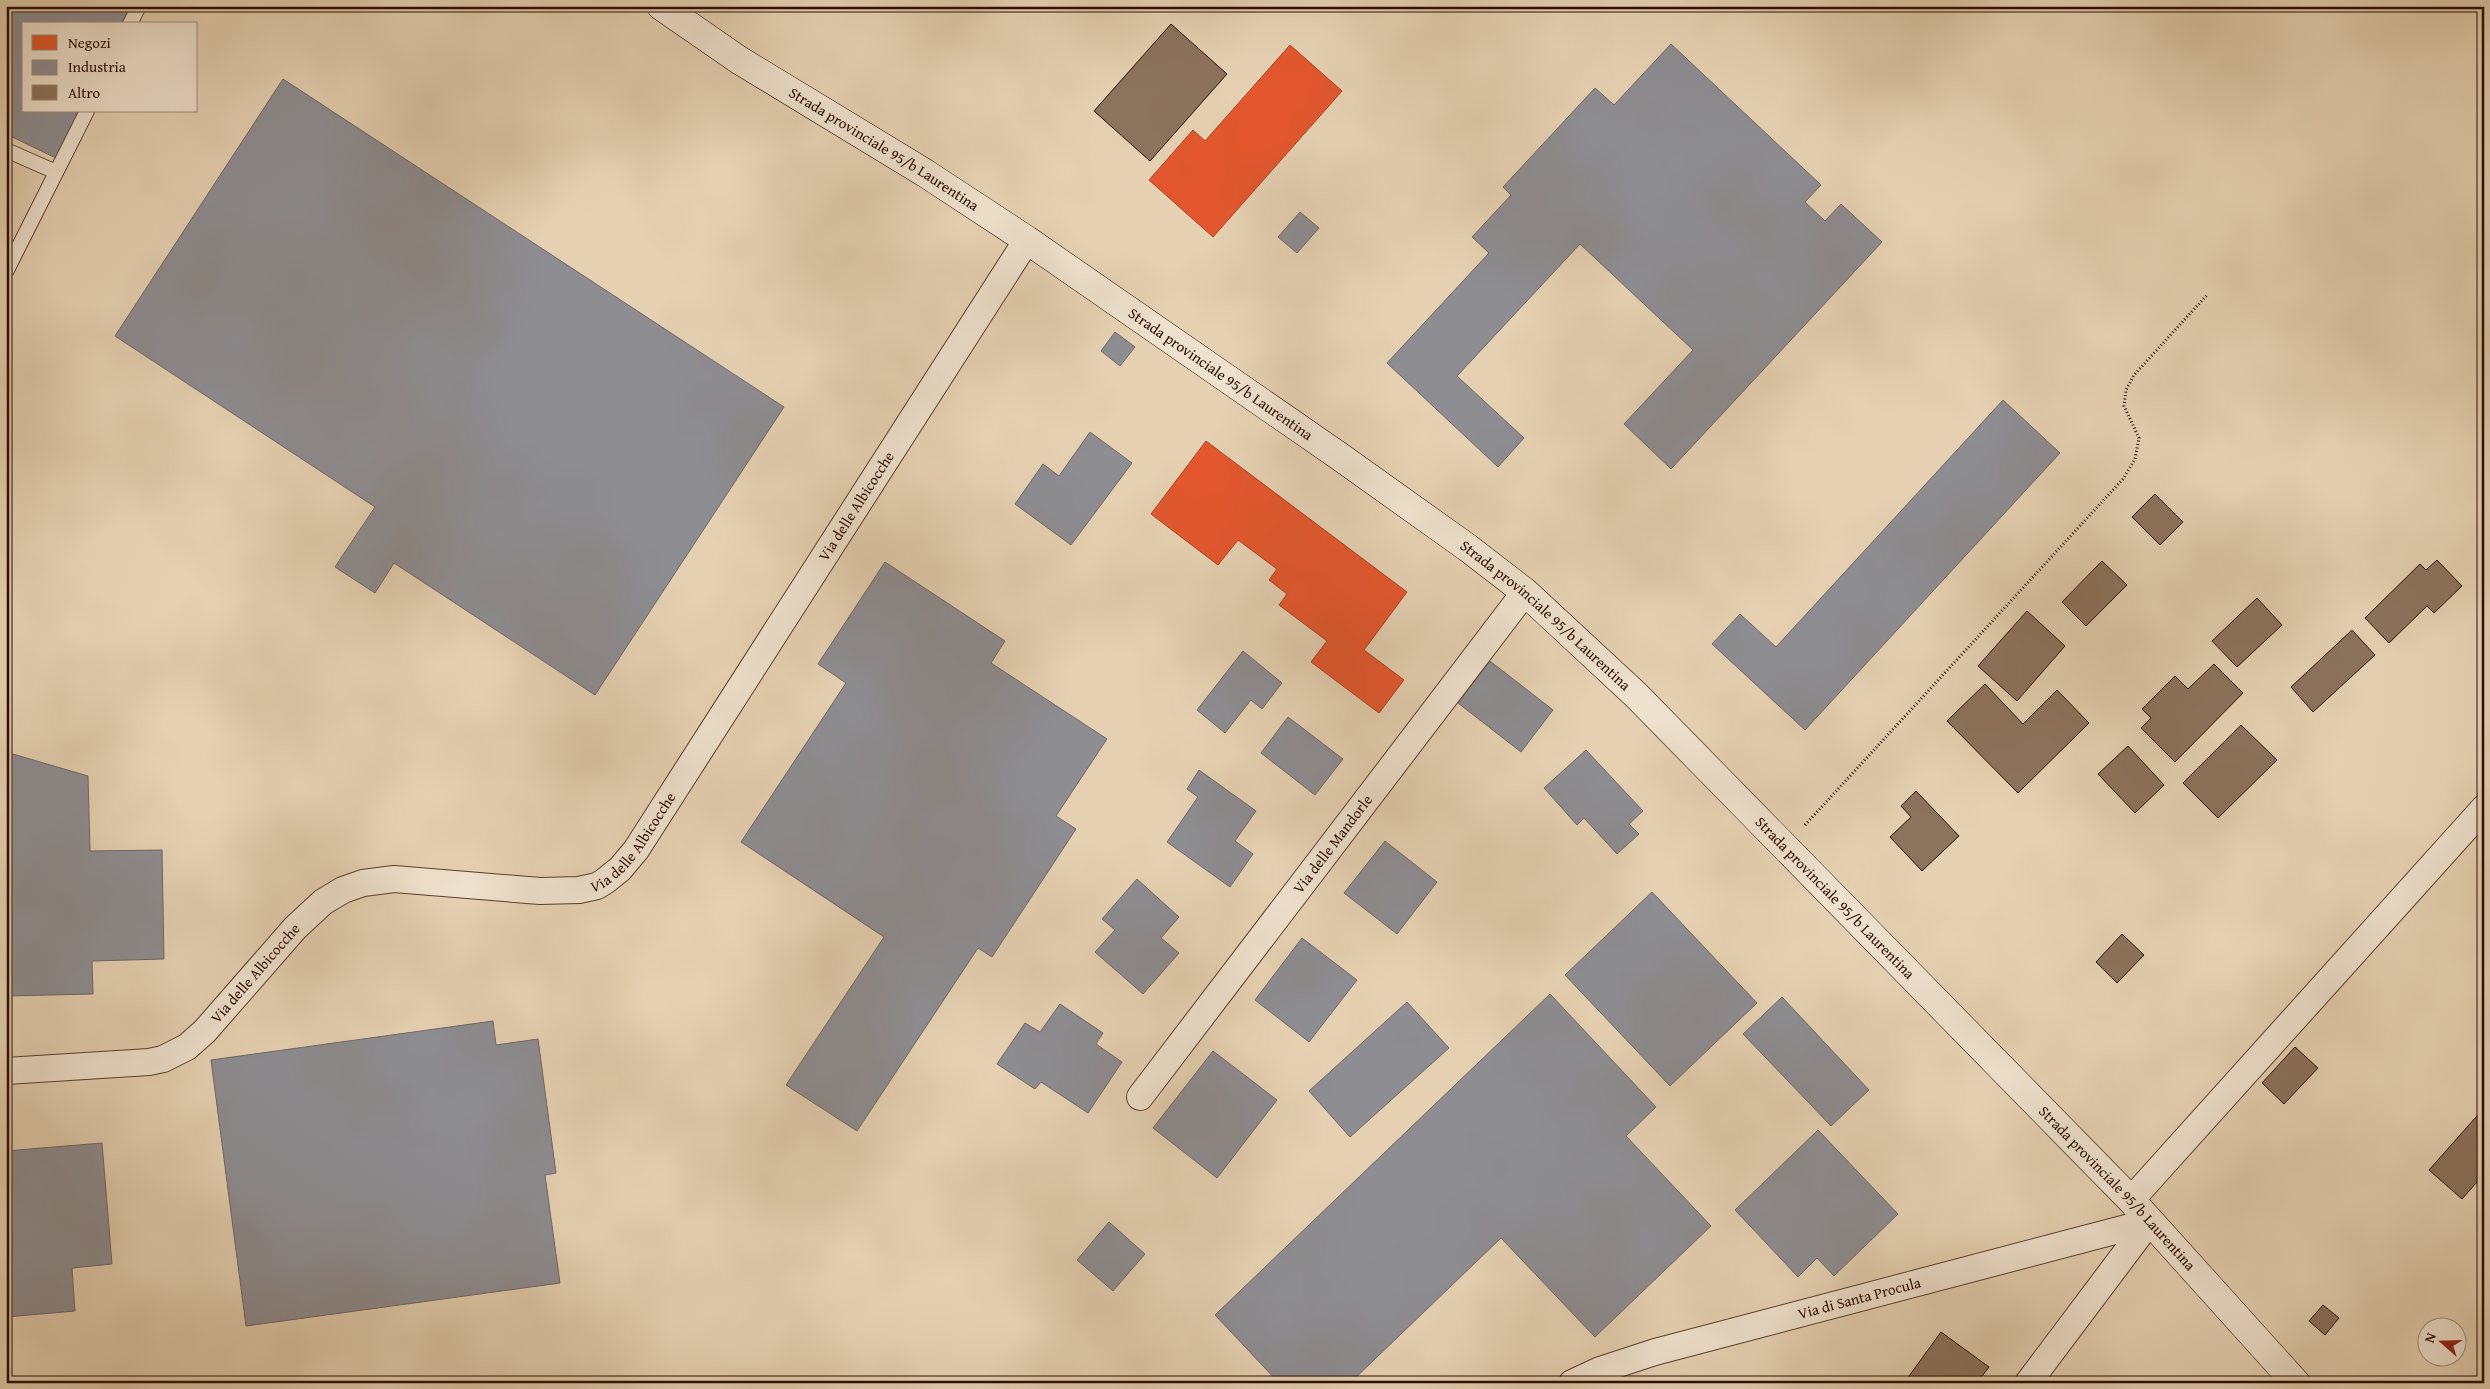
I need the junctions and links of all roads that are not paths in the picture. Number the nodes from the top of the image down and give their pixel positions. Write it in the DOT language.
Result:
graph roads {
  1 [pos="139,6"];
  2 [pos="661,6"];
  3 [pos="131,22"];
  4 [pos="86,112"];
  5 [pos="6,150"];
  6 [pos="56,172"];
  7 [pos="1027,240"];
  8 [pos="6,272"];
  9 [pos="1525,592"];
  10 [pos="2484,808"];
  11 [pos="6,1071"];
  12 [pos="1140,1097"];
  13 [pos="2131,1200"];
  14 [pos="2149,1222"];
  15 [pos="1572,1383"];
  16 [pos="2028,1383"];
  17 [pos="2296,1383"];
  1 -- 3 [label="lane"];
  2 -- 7 [label="main road, Strada provinciale 95/b Laurentina"];
  4 -- 6 [label="lane"];
  5 -- 6 [label="lane"];
  6 -- 8 [label="lane"];
  7 -- 9 [label="main road, Strada provinciale 95/b Laurentina"];
  7 -- 11 [label="street, Via delle Albicocche"];
  9 -- 12 [label="street, Via delle Mandorle"];
  9 -- 13 [label="main road, Strada provinciale 95/b Laurentina"];
  10 -- 13 [label="street"];
  13 -- 14 [label="main road, Strada provinciale 95/b Laurentina"];
  14 -- 15 [label="street, Via di Santa Procula"];
  14 -- 16 [label="street"];
  14 -- 17 [label="main road, Strada provinciale 95/b Laurentina"];
}
